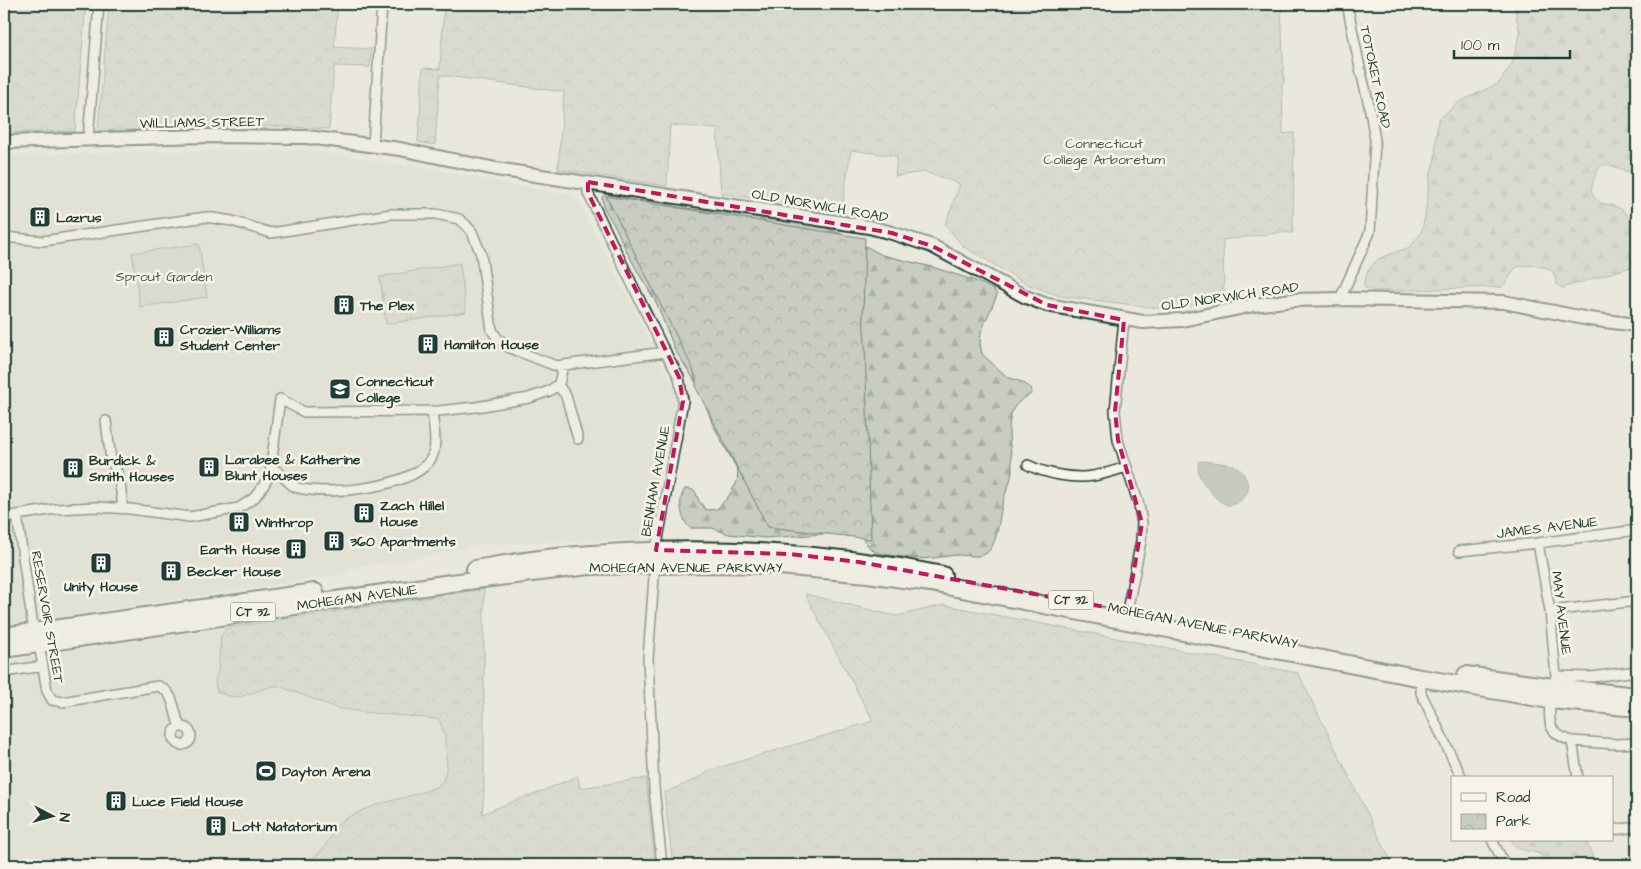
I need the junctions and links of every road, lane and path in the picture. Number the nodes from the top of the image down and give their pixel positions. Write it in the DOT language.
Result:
graph roads {
  1 [pos="100,4"];
  2 [pos="382,4"];
  3 [pos="1347,4"];
  4 [pos="88,140"];
  5 [pos="4,142"];
  6 [pos="373,145"];
  7 [pos="400,149"];
  8 [pos="588,182"];
  9 [pos="4,237"];
  10 [pos="1340,299"];
  11 [pos="1124,320"];
  12 [pos="1637,325"];
  13 [pos="666,352"];
  14 [pos="563,366"];
  15 [pos="558,385"];
  16 [pos="432,411"];
  17 [pos="106,421"];
  18 [pos="578,439"];
  19 [pos="1028,465"];
  20 [pos="1127,467"];
  21 [pos="271,468"];
  22 [pos="122,508"];
  23 [pos="17,515"];
  24 [pos="4,517"];
  25 [pos="1637,530"];
  26 [pos="1538,543"];
  27 [pos="1459,551"];
  28 [pos="655,558"];
  29 [pos="502,571"];
  30 [pos="1637,601"];
  31 [pos="1127,611"];
  32 [pos="1550,612"];
  33 [pos="4,636"];
  34 [pos="37,638"];
  35 [pos="4,649"];
  36 [pos="43,666"];
  37 [pos="1637,671"];
  38 [pos="4,672"];
  39 [pos="1421,678"];
  40 [pos="1553,688"];
  41 [pos="1637,696"];
  42 [pos="1637,708"];
  43 [pos="180,727"];
  44 [pos="1572,741"];
  45 [pos="1637,743"];
  46 [pos="1461,776"];
  47 [pos="1578,776"];
  48 [pos="1637,827"];
  49 [pos="1614,830"];
  50 [pos="1493,842"];
  51 [pos="662,865"];
  52 [pos="1504,865"];
  1 -- 4 [label="street"];
  2 -- 6 [label="street"];
  3 -- 10 [label="street, TOTOKET ROAD"];
  4 -- 5 [label="street, WILLIAMS STREET"];
  4 -- 6 [label="street, WILLIAMS STREET"];
  6 -- 7 [label="street, WILLIAMS STREET"];
  7 -- 8 [label="street, OLD NORWICH ROAD"];
  8 -- 11 [label="street, OLD NORWICH ROAD"];
  8 -- 13 [label="street, BENHAM AVENUE"];
  9 -- 14 [label="street"];
  10 -- 11 [label="street, OLD NORWICH ROAD"];
  10 -- 12 [label="street, OLD NORWICH ROAD"];
  11 -- 20 [label="street"];
  13 -- 14 [label="street"];
  13 -- 28 [label="street, BENHAM AVENUE"];
  14 -- 15 [label="street"];
  15 -- 16 [label="street"];
  15 -- 18 [label="street"];
  16 -- 21 [label="street"];
  16 -- 21 [label="street"];
  17 -- 22 [label="street"];
  19 -- 20 [label="street"];
  20 -- 31 [label="street"];
  21 -- 22 [label="street"];
  22 -- 23 [label="street"];
  23 -- 24 [label="street"];
  23 -- 34 [label="street, RESERVOIR STREET"];
  25 -- 26 [label="street, JAMES AVENUE"];
  26 -- 27 [label="street, JAMES AVENUE"];
  26 -- 32 [label="street, MAY AVENUE"];
  28 -- 29 [label="highway, MOHEGAN AVENUE PARKWAY / CT 32"];
  28 -- 31 [label="highway, MOHEGAN AVENUE PARKWAY / CT 32"];
  28 -- 39 [label="highway, MOHEGAN AVENUE PARKWAY / CT 32"];
  28 -- 51 [label="street, BENHAM AVENUE"];
  29 -- 34 [label="highway, MOHEGAN AVENUE / CT 32"];
  30 -- 32 [label="street"];
  31 -- 40 [label="highway, MOHEGAN AVENUE PARKWAY / CT 32"];
  32 -- 40 [label="street, MAY AVENUE"];
  33 -- 34 [label="highway, MOHEGAN AVENUE / CT 32"];
  34 -- 35 [label="highway, MOHEGAN AVENUE / CT 32"];
  34 -- 36 [label="street, RESERVOIR STREET"];
  36 -- 38 [label="street"];
  36 -- 43 [label="street, RESERVOIR STREET"];
  37 -- 40 [label="street"];
  39 -- 40 [label="highway, MOHEGAN AVENUE PARKWAY / CT 32"];
  39 -- 46 [label="street"];
  40 -- 41 [label="highway, MOHEGAN AVENUE PARKWAY / CT 32"];
  40 -- 42 [label="highway, MOHEGAN AVENUE PARKWAY / CT 32"];
  40 -- 44 [label="street, MAY AVENUE"];
  44 -- 45 [label="street"];
  44 -- 47 [label="street"];
  48 -- 49 [label="street"];
  50 -- 52 [label="street"];
}
